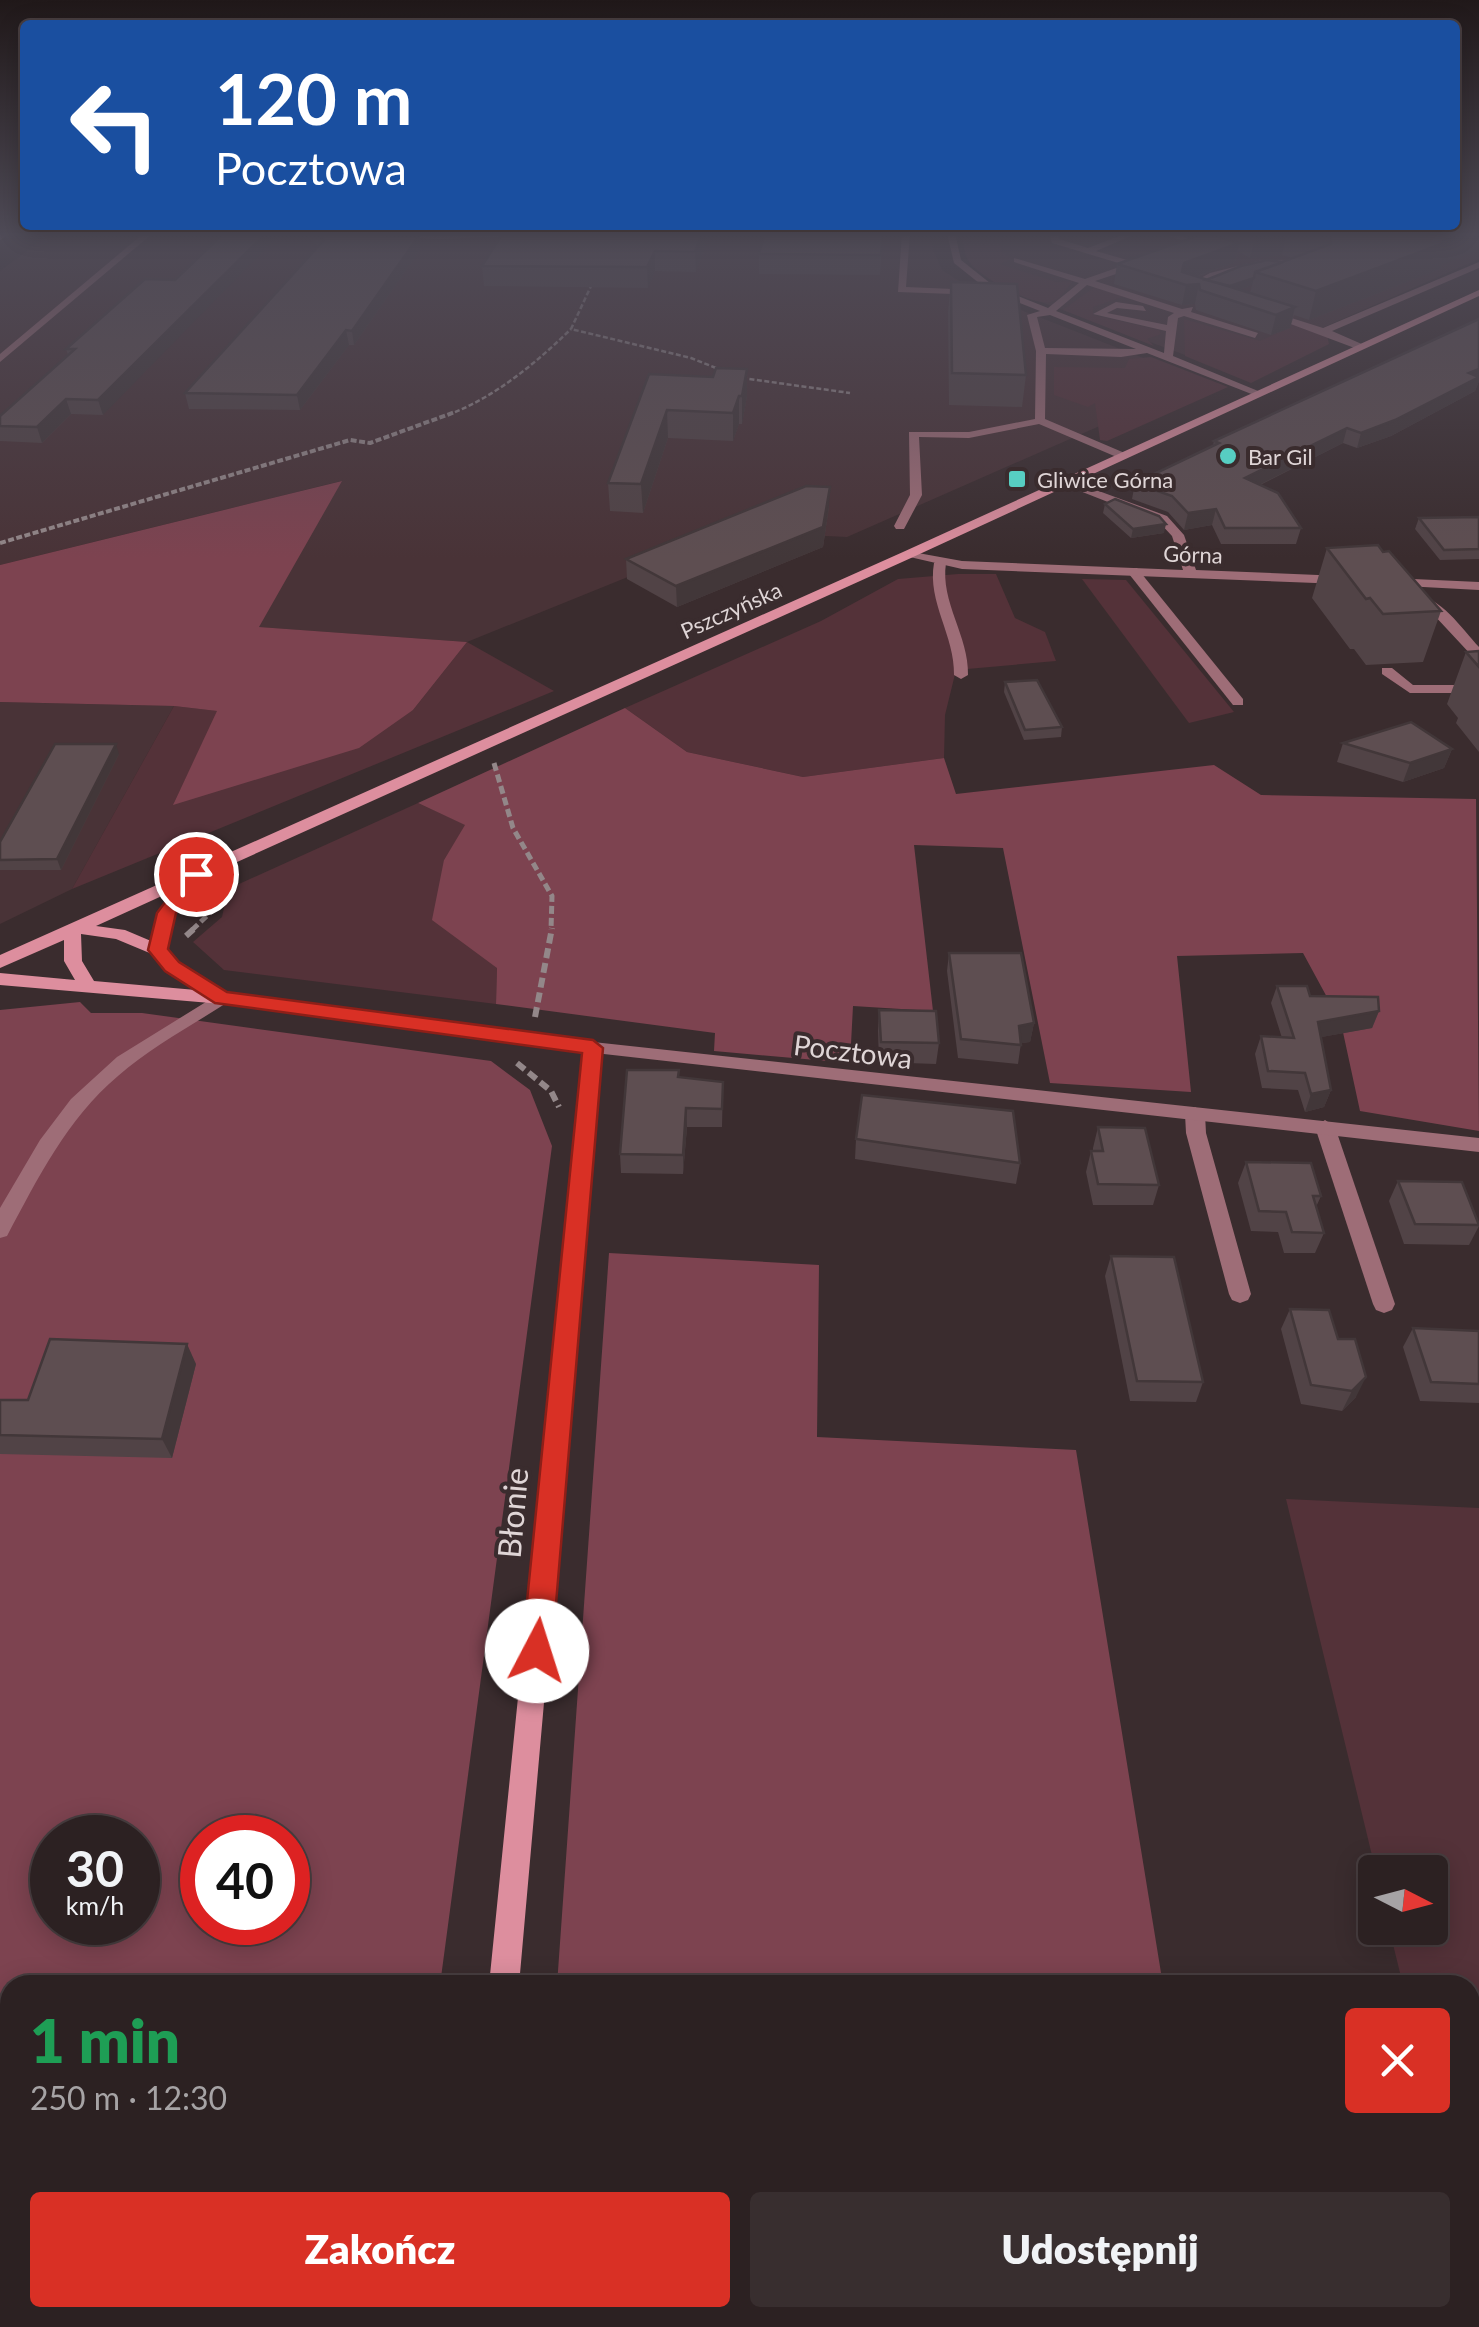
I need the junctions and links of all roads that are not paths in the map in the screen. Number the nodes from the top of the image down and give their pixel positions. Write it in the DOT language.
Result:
graph roads {
  1 [pos="20,342"];
  2 [pos="1038,342"];
  3 [pos="1124,342"];
  4 [pos="1171,342"];
  5 [pos="1348,342"];
  6 [pos="1373,342"];
  7 [pos="1360,347"];
  8 [pos="1146,350"];
  9 [pos="1041,352"];
  10 [pos="0,359"];
  11 [pos="1168,359"];
  12 [pos="1258,394"];
  13 [pos="1040,420"];
  14 [pos="1123,456"];
  15 [pos="1066,482"];
  16 [pos="900,526"];
  17 [pos="907,555"];
  18 [pos="940,564"];
  19 [pos="1133,572"];
  20 [pos="1190,574"];
  21 [pos="1364,581"];
  22 [pos="1384,582"];
  23 [pos="1403,582"];
  24 [pos="1479,586"];
  25 [pos="1479,636"];
  26 [pos="1462,637"];
  27 [pos="1479,655"];
  28 [pos="1387,671"];
  29 [pos="961,676"];
  30 [pos="1479,689"];
  31 [pos="1238,702"];
  32 [pos="196,874"];
  33 [pos="72,928"];
  34 [pos="158,950"];
  35 [pos="0,962"];
  36 [pos="0,980"];
  37 [pos="87,985"];
  38 [pos="222,998"];
  39 [pos="593,1048"];
  40 [pos="1195,1114"];
  41 [pos="1325,1127"];
  42 [pos="1479,1145"];
  43 [pos="0,1230"];
  44 [pos="1240,1294"];
  45 [pos="1384,1304"];
  46 [pos="505,1975"];
  1 -- 10 [label="street"];
  2 -- 9 [label="street"];
  3 -- 8 [label="street"];
  4 -- 11 [label="street"];
  5 -- 7 [label="street"];
  6 -- 7 [label="main road, Pszczyńska"];
  7 -- 12 [label="main road, Pszczyńska"];
  8 -- 9 [label="street"];
  8 -- 11 [label="street"];
  9 -- 13 [label="street"];
  11 -- 12 [label="street"];
  12 -- 14 [label="main road, Pszczyńska"];
  13 -- 14 [label="street"];
  13 -- 16 [label="street"];
  14 -- 15 [label="main road, Pszczyńska"];
  15 -- 17 [label="main road, Pszczyńska"];
  15 -- 20 [label="street"];
  17 -- 18 [label="street, Górna"];
  17 -- 32 [label="main road, Pszczyńska"];
  18 -- 19 [label="street, Górna"];
  18 -- 29 [label="street"];
  19 -- 20 [label="street, Górna"];
  19 -- 31 [label="street"];
  20 -- 21 [label="street, Górna"];
  22 -- 23 [label="street"];
  23 -- 24 [label="street"];
  23 -- 26 [label="street"];
  25 -- 26 [label="street"];
  26 -- 27 [label="street"];
  28 -- 30 [label="street"];
  32 -- 33 [label="main road, Pszczyńska"];
  32 -- 34 [label="main road"];
  33 -- 34 [label="main road, Pocztowa"];
  33 -- 35 [label="main road, Pszczyńska"];
  33 -- 37 [label="main road"];
  34 -- 38 [label="main road, Pocztowa"];
  36 -- 37 [label="main road, Pocztowa"];
  37 -- 38 [label="main road, Pocztowa"];
  38 -- 39 [label="main road, Pocztowa"];
  38 -- 43 [label="street"];
  39 -- 40 [label="street, Pocztowa"];
  39 -- 46 [label="main road, Błonie"];
  40 -- 41 [label="street, Pocztowa"];
  40 -- 44 [label="street"];
  41 -- 42 [label="street, Pocztowa"];
  41 -- 45 [label="street"];
}
